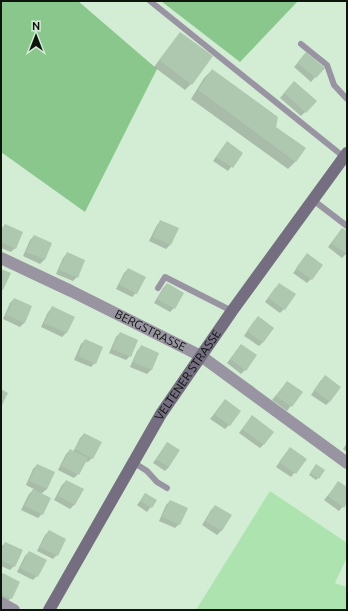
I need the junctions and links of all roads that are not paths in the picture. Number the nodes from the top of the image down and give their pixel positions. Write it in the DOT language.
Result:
graph roads {
  1 [pos="150,1"];
  2 [pos="301,44"];
  3 [pos="347,99"];
  4 [pos="346,155"];
  5 [pos="313,200"];
  6 [pos="347,226"];
  7 [pos="1,258"];
  8 [pos="158,288"];
  9 [pos="232,311"];
  10 [pos="201,356"];
  11 [pos="133,462"];
  12 [pos="347,463"];
  13 [pos="167,488"];
  14 [pos="1,603"];
  15 [pos="14,610"];
  16 [pos="50,610"];
  1 -- 4 [label="lane"];
  2 -- 3 [label="lane"];
  4 -- 5 [label="main road, VELTENER STRASSE"];
  5 -- 6 [label="lane"];
  5 -- 9 [label="main road, VELTENER STRASSE"];
  7 -- 10 [label="street, BERGSTRASSE"];
  8 -- 9 [label="lane"];
  9 -- 10 [label="main road, VELTENER STRASSE"];
  10 -- 11 [label="main road, VELTENER STRASSE"];
  10 -- 12 [label="street, BERGSTRASSE"];
  11 -- 13 [label="lane"];
  11 -- 16 [label="main road, VELTENER STRASSE"];
  14 -- 15 [label="street"];
}
